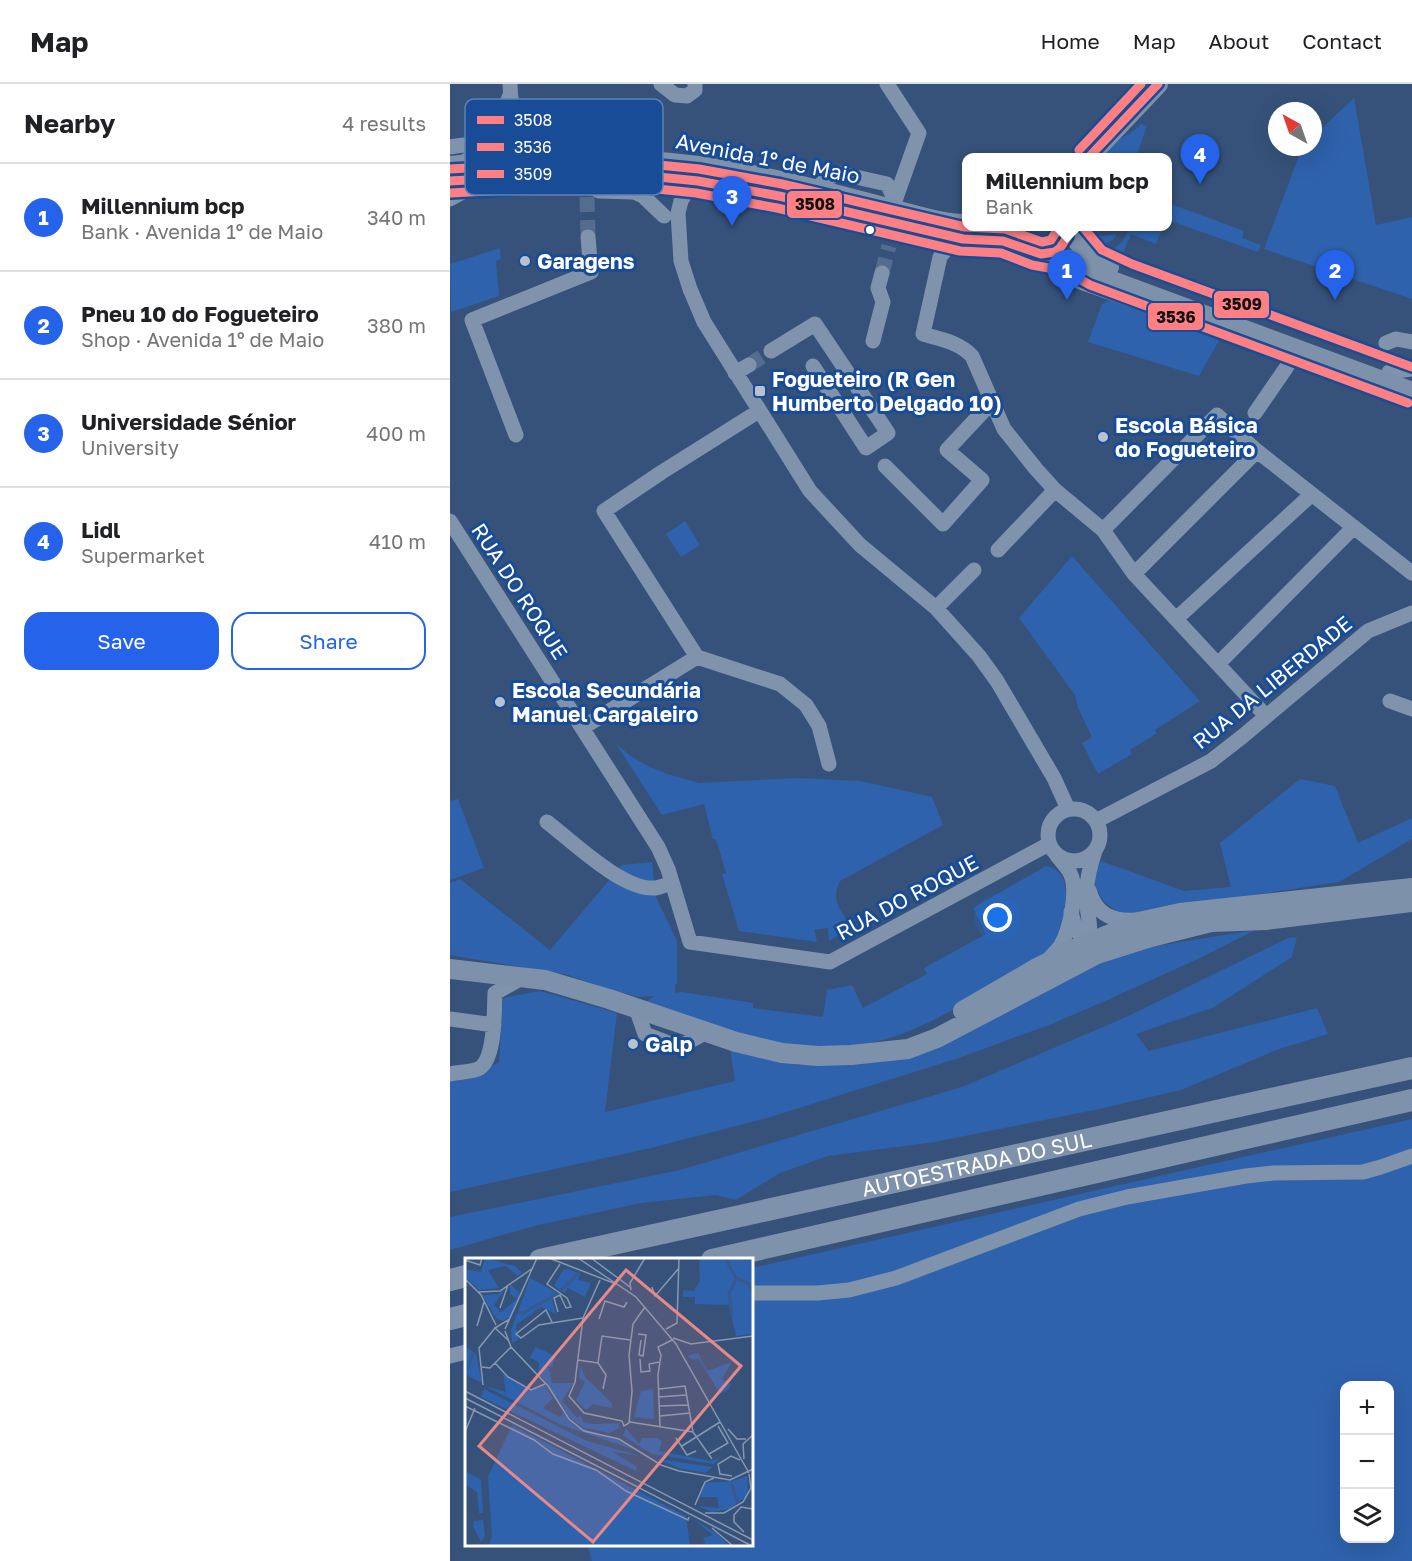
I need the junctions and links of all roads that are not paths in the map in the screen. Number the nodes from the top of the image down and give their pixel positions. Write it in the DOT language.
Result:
graph roads {
  1 [pos="661,84"];
  2 [pos="695,84"];
  3 [pos="887,84"];
  4 [pos="1158,84"];
  5 [pos="465,145"];
  6 [pos="450,147"];
  7 [pos="1093,153"];
  8 [pos="465,161"];
  9 [pos="663,162"];
  10 [pos="452,171"];
  11 [pos="663,177"];
  12 [pos="698,181"];
  13 [pos="465,191"];
  14 [pos="641,195"];
  15 [pos="779,196"];
  16 [pos="450,199"];
  17 [pos="894,204"];
  18 [pos="664,216"];
  19 [pos="922,230"];
  20 [pos="962,230"];
  21 [pos="962,231"];
  22 [pos="965,231"];
  23 [pos="1019,231"];
  24 [pos="1068,231"];
  25 [pos="1071,231"];
  26 [pos="588,237"];
  27 [pos="1035,252"];
  28 [pos="940,257"];
  29 [pos="882,273"];
  30 [pos="873,341"];
  31 [pos="1412,342"];
  32 [pos="1386,343"];
  33 [pos="1296,349"];
  34 [pos="771,351"];
  35 [pos="749,365"];
  36 [pos="813,366"];
  37 [pos="1412,369"];
  38 [pos="1389,372"];
  39 [pos="735,374"];
  40 [pos="1412,380"];
  41 [pos="1412,393"];
  42 [pos="992,402"];
  43 [pos="759,411"];
  44 [pos="1255,413"];
  45 [pos="516,435"];
  46 [pos="1257,451"];
  47 [pos="885,466"];
  48 [pos="1055,490"];
  49 [pos="1312,494"];
  50 [pos="450,521"];
  51 [pos="1354,527"];
  52 [pos="1103,530"];
  53 [pos="998,550"];
  54 [pos="975,570"];
  55 [pos="1412,573"];
  56 [pos="1134,574"];
  57 [pos="936,608"];
  58 [pos="1412,613"];
  59 [pos="1176,619"];
  60 [pos="697,657"];
  61 [pos="1218,664"];
  62 [pos="1390,701"];
  63 [pos="1412,709"];
  64 [pos="1266,716"];
  65 [pos="582,728"];
  66 [pos="829,764"];
  67 [pos="1068,809"];
  68 [pos="1096,821"];
  69 [pos="547,822"];
  70 [pos="1053,850"];
  71 [pos="1095,851"];
  72 [pos="1087,882"];
  73 [pos="672,883"];
  74 [pos="1412,888"];
  75 [pos="1412,902"];
  76 [pos="1071,912"];
  77 [pos="1161,917"];
  78 [pos="1211,922"];
  79 [pos="1088,942"];
  80 [pos="1037,968"];
  81 [pos="450,969"];
  82 [pos="522,978"];
  83 [pos="987,1012"];
  84 [pos="450,1019"];
  85 [pos="494,1025"];
  86 [pos="840,1055"];
  87 [pos="1412,1068"];
  88 [pos="450,1074"];
  89 [pos="1412,1100"];
  90 [pos="1412,1156"];
  91 [pos="549,1258"];
  92 [pos="721,1258"];
  93 [pos="465,1276"];
  94 [pos="450,1280"];
  95 [pos="753,1293"];
  96 [pos="465,1315"];
  97 [pos="450,1318"];
  98 [pos="465,1352"];
  99 [pos="450,1356"];
  1 -- 2 [label="street"];
  3 -- 17 [label="street"];
  4 -- 7 [label="main road"];
  5 -- 6 [label="street"];
  8 -- 10 [label="street"];
  9 -- 17 [label="main road, Avenida 1º de Maio"];
  11 -- 12 [label="main road, Avenida 1º de Maio"];
  12 -- 15 [label="main road, Avenida 1º de Maio"];
  12 -- 39 [label="street"];
  13 -- 16 [label="street"];
  14 -- 18 [label="street"];
  15 -- 19 [label="main road, Avenida 1º de Maio"];
  15 -- 19 [label="street, Avenida 1º de Maio"];
  17 -- 20 [label="main road, Avenida 1º de Maio"];
  19 -- 21 [label="main road, Avenida 1º de Maio"];
  19 -- 28 [label="street"];
  22 -- 27 [label="main road, Avenida 1º de Maio"];
  22 -- 28 [label="street"];
  23 -- 27 [label="main road"];
  24 -- 27 [label="main road"];
  25 -- 38 [label="main road"];
  26 -- 45 [label="street"];
  27 -- 33 [label="main road, Avenida 1º de Maio"];
  28 -- 42 [label="street"];
  29 -- 30 [label="street"];
  31 -- 32 [label="street"];
  33 -- 41 [label="main road, Avenida 1º de Maio"];
  33 -- 44 [label="street"];
  34 -- 36 [label="street"];
  35 -- 39 [label="street"];
  37 -- 38 [label="street"];
  38 -- 40 [label="main road"];
  39 -- 43 [label="street"];
  42 -- 47 [label="street"];
  42 -- 48 [label="street"];
  43 -- 57 [label="street"];
  43 -- 60 [label="street"];
  46 -- 49 [label="street"];
  46 -- 52 [label="street"];
  46 -- 56 [label="street"];
  48 -- 52 [label="street"];
  48 -- 53 [label="street"];
  49 -- 51 [label="street"];
  49 -- 59 [label="street"];
  50 -- 65 [label="street, RUA DO ROQUE"];
  51 -- 55 [label="street"];
  51 -- 61 [label="street"];
  52 -- 56 [label="street"];
  54 -- 57 [label="street"];
  56 -- 59 [label="street"];
  57 -- 67 [label="street"];
  58 -- 64 [label="street, RUA DA LIBERDADE"];
  59 -- 61 [label="street"];
  60 -- 65 [label="street"];
  60 -- 66 [label="street"];
  61 -- 64 [label="street"];
  62 -- 63 [label="street"];
  64 -- 68 [label="street, RUA DA LIBERDADE"];
  65 -- 73 [label="street, RUA DO ROQUE"];
  67 -- 68 [label="street"];
  67 -- 70 [label="street"];
  68 -- 71 [label="street"];
  69 -- 73 [label="street"];
  70 -- 71 [label="street"];
  70 -- 73 [label="street, RUA DO ROQUE"];
  70 -- 76 [label="street"];
  71 -- 72 [label="street"];
  72 -- 77 [label="street"];
  72 -- 79 [label="street"];
  74 -- 77 [label="main road"];
  75 -- 78 [label="main road"];
  76 -- 79 [label="street"];
  76 -- 80 [label="street"];
  77 -- 79 [label="main road"];
  78 -- 79 [label="street"];
  78 -- 83 [label="main road"];
  79 -- 80 [label="main road"];
  79 -- 83 [label="street"];
  80 -- 86 [label="main road"];
  81 -- 82 [label="main road"];
  82 -- 85 [label="street"];
  82 -- 86 [label="main road"];
  83 -- 86 [label="main road"];
  84 -- 85 [label="street"];
  85 -- 88 [label="street"];
  87 -- 91 [label="highway, AUTOESTRADA DO SUL"];
  89 -- 92 [label="highway, AUTOESTRADA DO SUL"];
  90 -- 95 [label="street"];
  93 -- 94 [label="highway"];
  96 -- 97 [label="highway"];
  98 -- 99 [label="street"];
}
